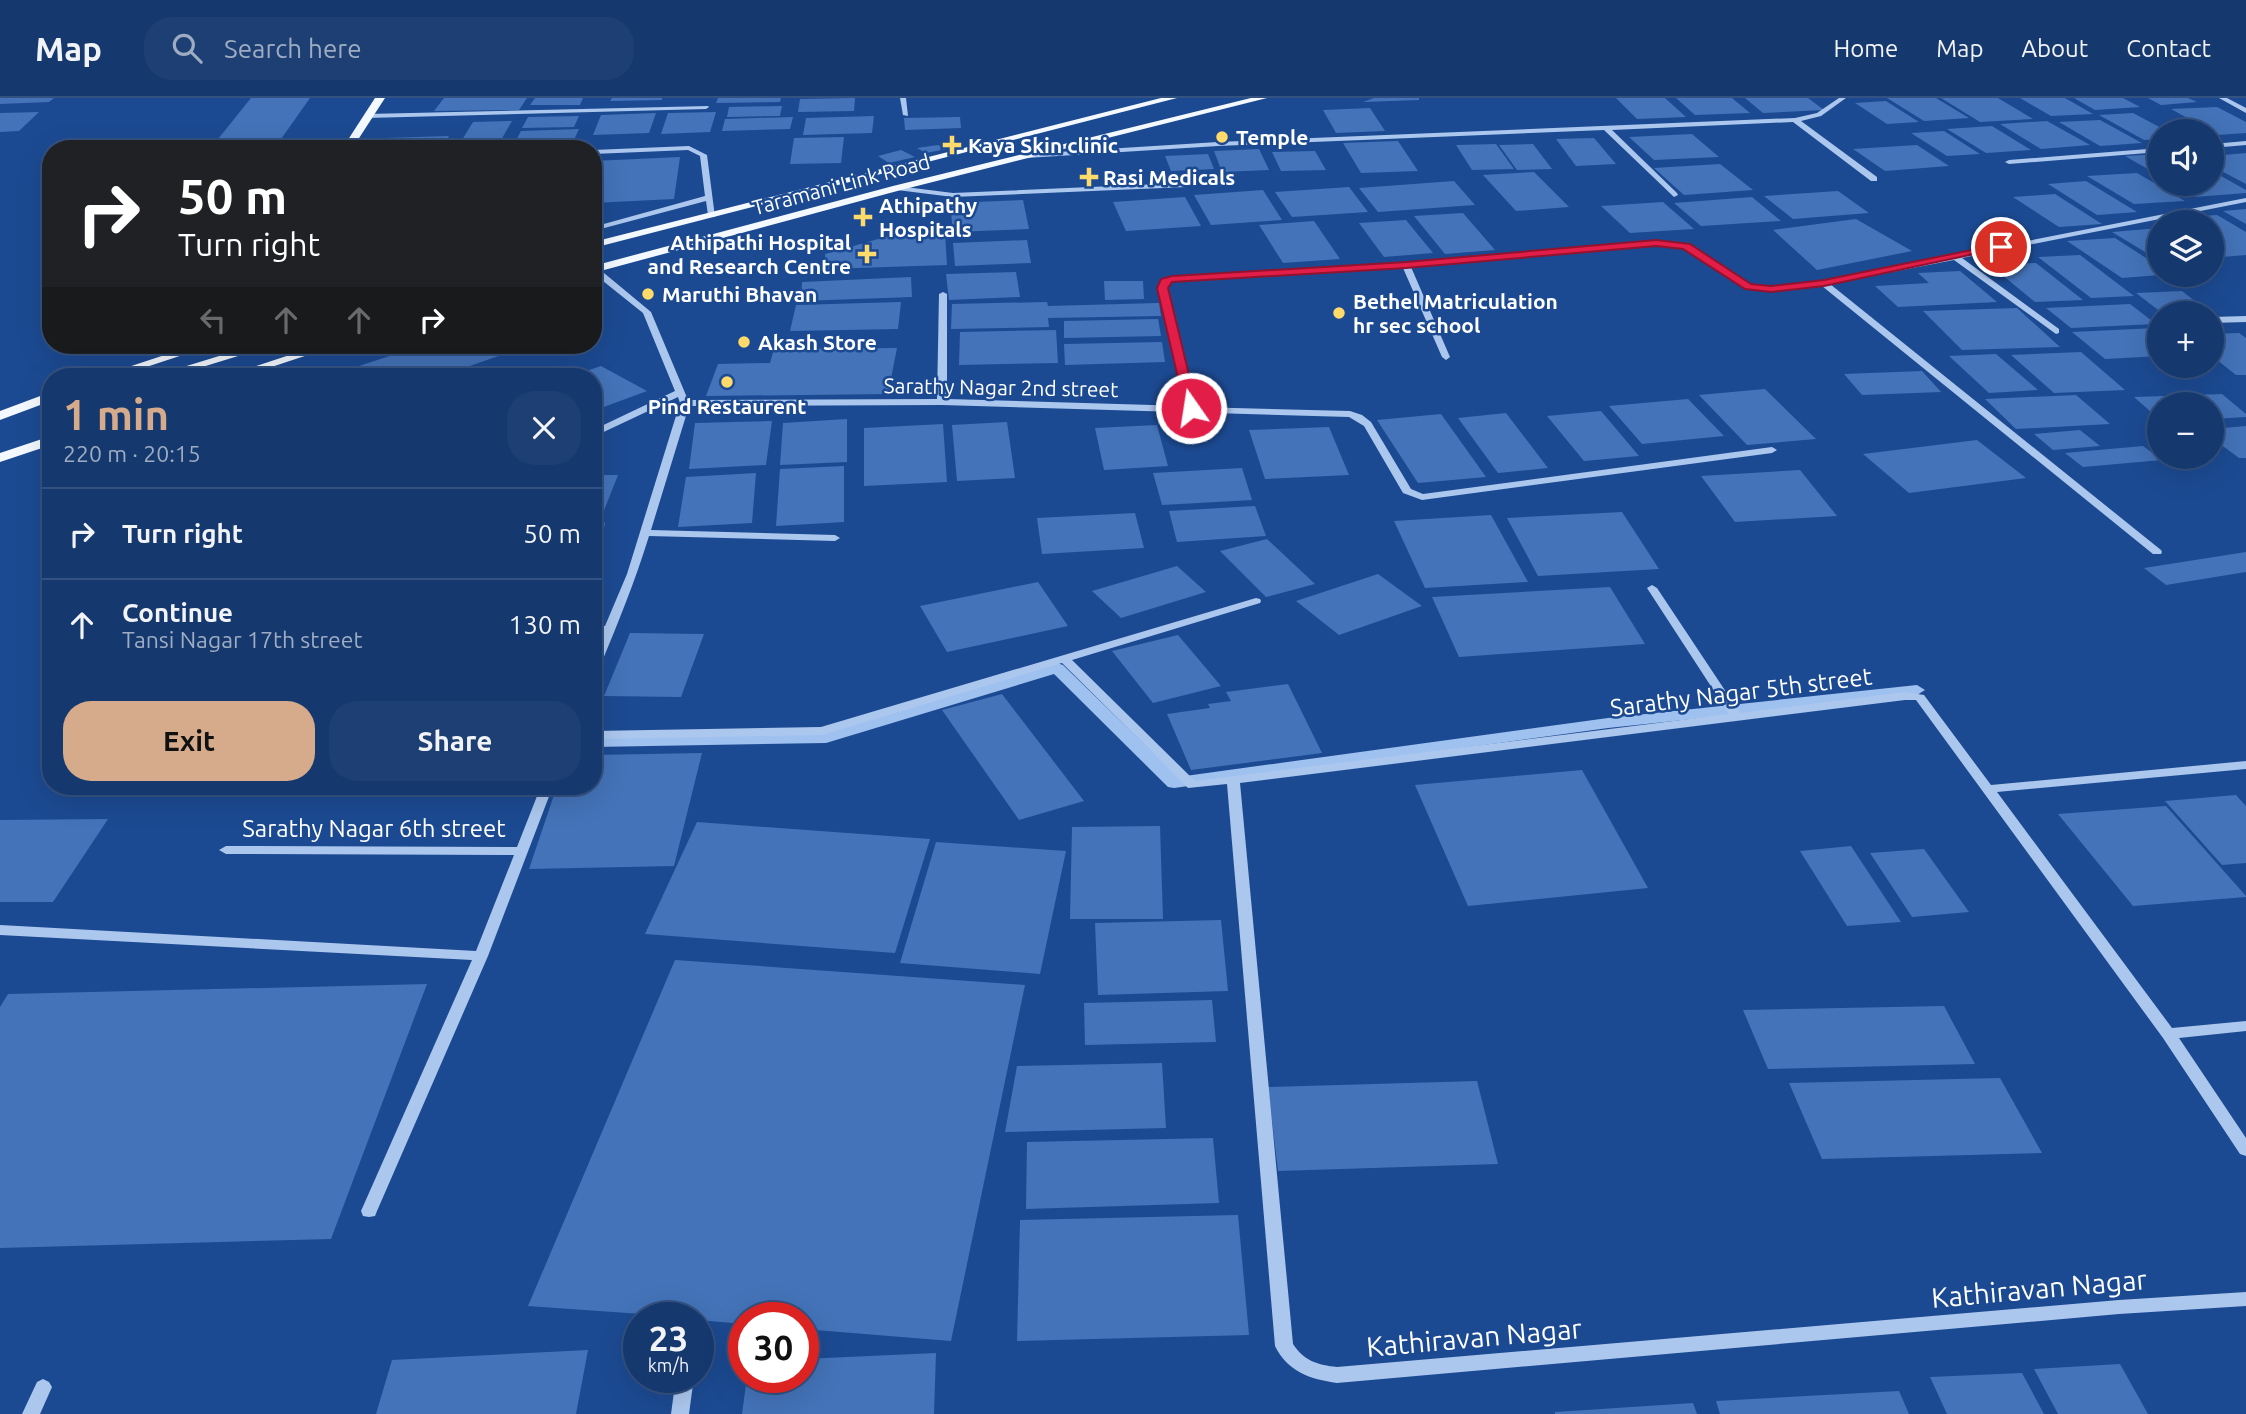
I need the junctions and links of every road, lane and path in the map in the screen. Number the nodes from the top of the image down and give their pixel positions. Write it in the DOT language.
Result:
graph roads {
  1 [pos="380,98"];
  2 [pos="903,98"];
  3 [pos="1172,98"];
  4 [pos="1223,98"];
  5 [pos="1262,98"];
  6 [pos="1843,98"];
  7 [pos="2222,98"];
  8 [pos="1156,100"];
  9 [pos="706,107"];
  10 [pos="2246,111"];
  11 [pos="906,115"];
  12 [pos="367,116"];
  13 [pos="1795,120"];
  14 [pos="1606,128"];
  15 [pos="352,140"];
  16 [pos="2246,143"];
  17 [pos="2224,145"];
  18 [pos="2147,151"];
  19 [pos="602,152"];
  20 [pos="1026,156"];
  21 [pos="2009,162"];
  22 [pos="1874,179"];
  23 [pos="1183,185"];
  24 [pos="897,188"];
  25 [pos="1674,195"];
  26 [pos="708,198"];
  27 [pos="2246,200"];
  28 [pos="712,215"];
  29 [pos="602,227"];
  30 [pos="602,243"];
  31 [pos="1955,257"];
  32 [pos="602,264"];
  33 [pos="602,264"];
  34 [pos="1406,265"];
  35 [pos="602,273"];
  36 [pos="1824,283"];
  37 [pos="943,294"];
  38 [pos="2246,319"];
  39 [pos="2224,320"];
  40 [pos="2056,331"];
  41 [pos="178,354"];
  42 [pos="237,354"];
  43 [pos="303,354"];
  44 [pos="1446,356"];
  45 [pos="133,368"];
  46 [pos="188,368"];
  47 [pos="258,368"];
  48 [pos="680,392"];
  49 [pos="42,400"];
  50 [pos="942,402"];
  51 [pos="685,403"];
  52 [pos="1191,408"];
  53 [pos="42,410"];
  54 [pos="0,416"];
  55 [pos="1359,416"];
  56 [pos="0,422"];
  57 [pos="602,430"];
  58 [pos="42,443"];
  59 [pos="1772,450"];
  60 [pos="0,458"];
  61 [pos="645,533"];
  62 [pos="835,538"];
  63 [pos="2157,552"];
  64 [pos="1652,588"];
  65 [pos="1256,601"];
  66 [pos="602,629"];
  67 [pos="610,629"];
  68 [pos="602,648"];
  69 [pos="1065,659"];
  70 [pos="1735,715"];
  71 [pos="602,735"];
  72 [pos="2246,765"];
  73 [pos="1233,779"];
  74 [pos="1989,789"];
  75 [pos="543,795"];
  76 [pos="226,850"];
  77 [pos="521,851"];
  78 [pos="0,930"];
  79 [pos="481,956"];
  80 [pos="2246,1026"];
  81 [pos="2168,1034"];
  82 [pos="2246,1150"];
  83 [pos="369,1212"];
  84 [pos="2246,1299"];
  85 [pos="43,1387"];
  86 [pos="683,1393"];
  87 [pos="31,1414"];
  88 [pos="680,1414"];
  1 -- 12 [label="main road"];
  2 -- 11 [label="street"];
  3 -- 8 [label="main road, Taramani Link Road"];
  4 -- 32 [label="main road"];
  5 -- 20 [label="main road, Taramani Link Road"];
  6 -- 13 [label="street"];
  7 -- 10 [label="street"];
  8 -- 28 [label="main road, Taramani Link Road"];
  9 -- 12 [label="street"];
  12 -- 15 [label="main road"];
  13 -- 14 [label="street"];
  13 -- 22 [label="street"];
  14 -- 20 [label="street"];
  14 -- 25 [label="street"];
  16 -- 17 [label="street"];
  18 -- 21 [label="street"];
  19 -- 26 [label="street"];
  20 -- 24 [label="main road, Taramani Link Road"];
  23 -- 24 [label="street"];
  24 -- 33 [label="main road, Taramani Link Road"];
  26 -- 28 [label="street"];
  26 -- 29 [label="street"];
  27 -- 31 [label="street"];
  28 -- 30 [label="main road, Taramani Link Road"];
  31 -- 36 [label="street"];
  31 -- 40 [label="street"];
  34 -- 36 [label="street"];
  34 -- 44 [label="street"];
  34 -- 52 [label="street"];
  35 -- 48 [label="street"];
  36 -- 63 [label="street"];
  37 -- 50 [label="street"];
  38 -- 39 [label="street"];
  41 -- 45 [label="main road"];
  42 -- 46 [label="main road"];
  43 -- 47 [label="main road"];
  48 -- 51 [label="street"];
  48 -- 57 [label="street"];
  49 -- 54 [label="main road"];
  50 -- 51 [label="street, Sarathy Nagar 2nd street"];
  50 -- 52 [label="street, Sarathy Nagar 2nd street"];
  51 -- 61 [label="street"];
  52 -- 55 [label="street, Sarathy Nagar 2nd street"];
  53 -- 56 [label="main road"];
  55 -- 59 [label="street"];
  58 -- 60 [label="main road"];
  61 -- 62 [label="street"];
  61 -- 67 [label="street"];
  64 -- 70 [label="street"];
  65 -- 69 [label="street"];
  66 -- 67 [label="street"];
  67 -- 68 [label="street"];
  69 -- 71 [label="street"];
  69 -- 73 [label="street, Sarathy Nagar 5th street"];
  70 -- 73 [label="street, Sarathy Nagar 5th street"];
  70 -- 74 [label="street, Sarathy Nagar 5th street"];
  72 -- 74 [label="street"];
  73 -- 84 [label="street, Kathiravan Nagar"];
  74 -- 81 [label="street, Sarathy Nagar 5th street"];
  75 -- 77 [label="street"];
  76 -- 77 [label="street, Sarathy Nagar 6th street"];
  77 -- 79 [label="street"];
  78 -- 79 [label="street"];
  79 -- 83 [label="street"];
  80 -- 81 [label="street"];
  81 -- 82 [label="street, Sarathy Nagar 5th street"];
  85 -- 87 [label="street"];
  86 -- 88 [label="street"];
}
